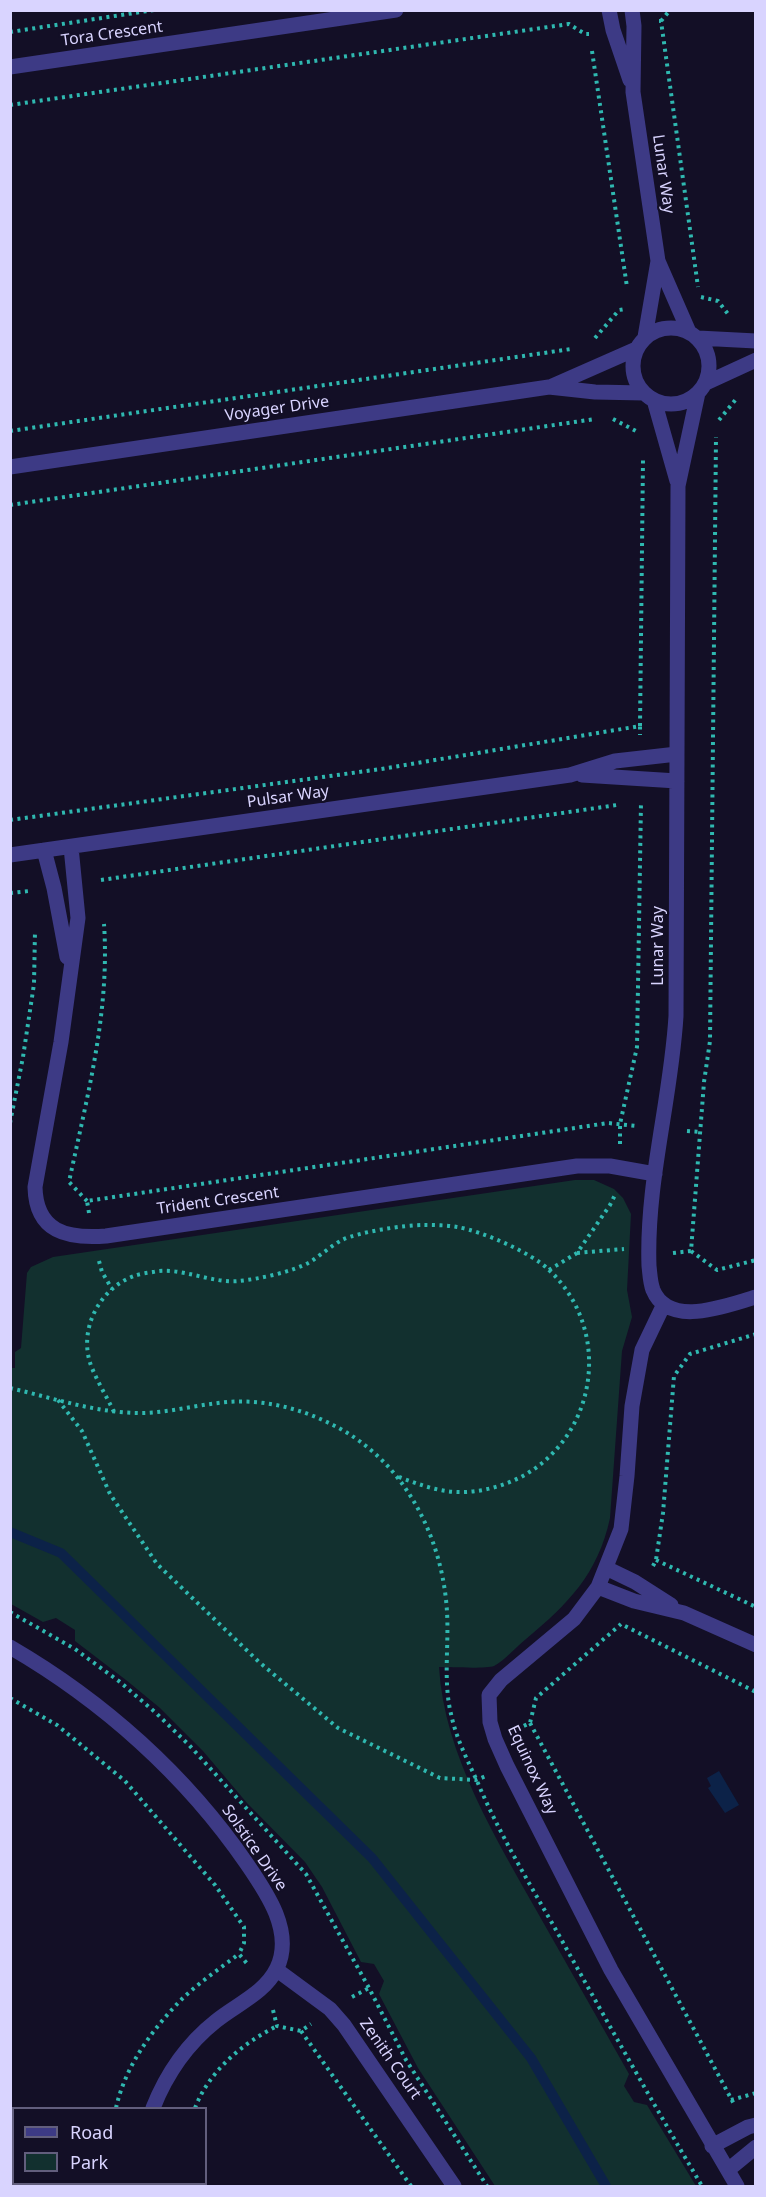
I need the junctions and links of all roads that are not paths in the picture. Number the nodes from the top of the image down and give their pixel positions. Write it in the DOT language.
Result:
graph roads {
  1 [pos="396,10"];
  2 [pos="609,10"];
  3 [pos="633,18"];
  4 [pos="10,67"];
  5 [pos="633,92"];
  6 [pos="658,261"];
  7 [pos="694,335"];
  8 [pos="756,341"];
  9 [pos="641,343"];
  10 [pos="756,360"];
  11 [pos="549,387"];
  12 [pos="702,388"];
  13 [pos="649,396"];
  14 [pos="10,467"];
  15 [pos="678,486"];
  16 [pos="677,754"];
  17 [pos="570,775"];
  18 [pos="677,781"];
  19 [pos="71,847"];
  20 [pos="44,850"];
  21 [pos="10,855"];
  22 [pos="69,969"];
  23 [pos="655,1174"];
  24 [pos="756,1297"];
  25 [pos="664,1304"];
  26 [pos="606,1568"];
  27 [pos="598,1587"];
  28 [pos="638,1595"];
  29 [pos="756,1645"];
  30 [pos="10,1647"];
  31 [pos="277,1970"];
  32 [pos="154,2107"];
  33 [pos="752,2126"];
  34 [pos="712,2146"];
  35 [pos="756,2147"];
  36 [pos="728,2170"];
  37 [pos="454,2187"];
  38 [pos="737,2187"];
  1 -- 4 [label="street, Tora Crescent"];
  2 -- 5 [label="street, Lunar Way"];
  3 -- 5 [label="street, Lunar Way"];
  5 -- 6 [label="street, Lunar Way"];
  6 -- 7 [label="street, Lunar Way"];
  6 -- 9 [label="street, Lunar Way"];
  7 -- 8 [label="street"];
  7 -- 9 [label="street"];
  7 -- 12 [label="street"];
  9 -- 11 [label="street, Voyager Drive"];
  9 -- 13 [label="street"];
  10 -- 12 [label="street"];
  11 -- 13 [label="street, Voyager Drive"];
  11 -- 14 [label="street, Voyager Drive"];
  12 -- 13 [label="street"];
  12 -- 15 [label="street, Lunar Way"];
  13 -- 15 [label="street, Lunar Way"];
  15 -- 16 [label="street, Lunar Way"];
  16 -- 17 [label="street, Pulsar Way"];
  16 -- 18 [label="street, Lunar Way"];
  17 -- 18 [label="street, Pulsar Way"];
  17 -- 19 [label="street, Pulsar Way"];
  18 -- 23 [label="street, Lunar Way"];
  19 -- 20 [label="street, Pulsar Way"];
  19 -- 22 [label="street, Trident Crescent"];
  20 -- 21 [label="street, Pulsar Way"];
  20 -- 22 [label="street, Trident Crescent"];
  22 -- 23 [label="street, Trident Crescent"];
  23 -- 25 [label="street, Lunar Way"];
  24 -- 25 [label="street"];
  25 -- 26 [label="street, Equinox Way"];
  26 -- 27 [label="street, Equinox Way"];
  26 -- 28 [label="street"];
  27 -- 28 [label="street"];
  27 -- 34 [label="street, Equinox Way"];
  28 -- 29 [label="street"];
  30 -- 31 [label="street, Solstice Drive"];
  31 -- 32 [label="street, Solstice Drive"];
  31 -- 37 [label="street, Zenith Court"];
  33 -- 34 [label="street"];
  34 -- 36 [label="street, Equinox Way"];
  35 -- 36 [label="street"];
  36 -- 38 [label="street, Equinox Way"];
}
